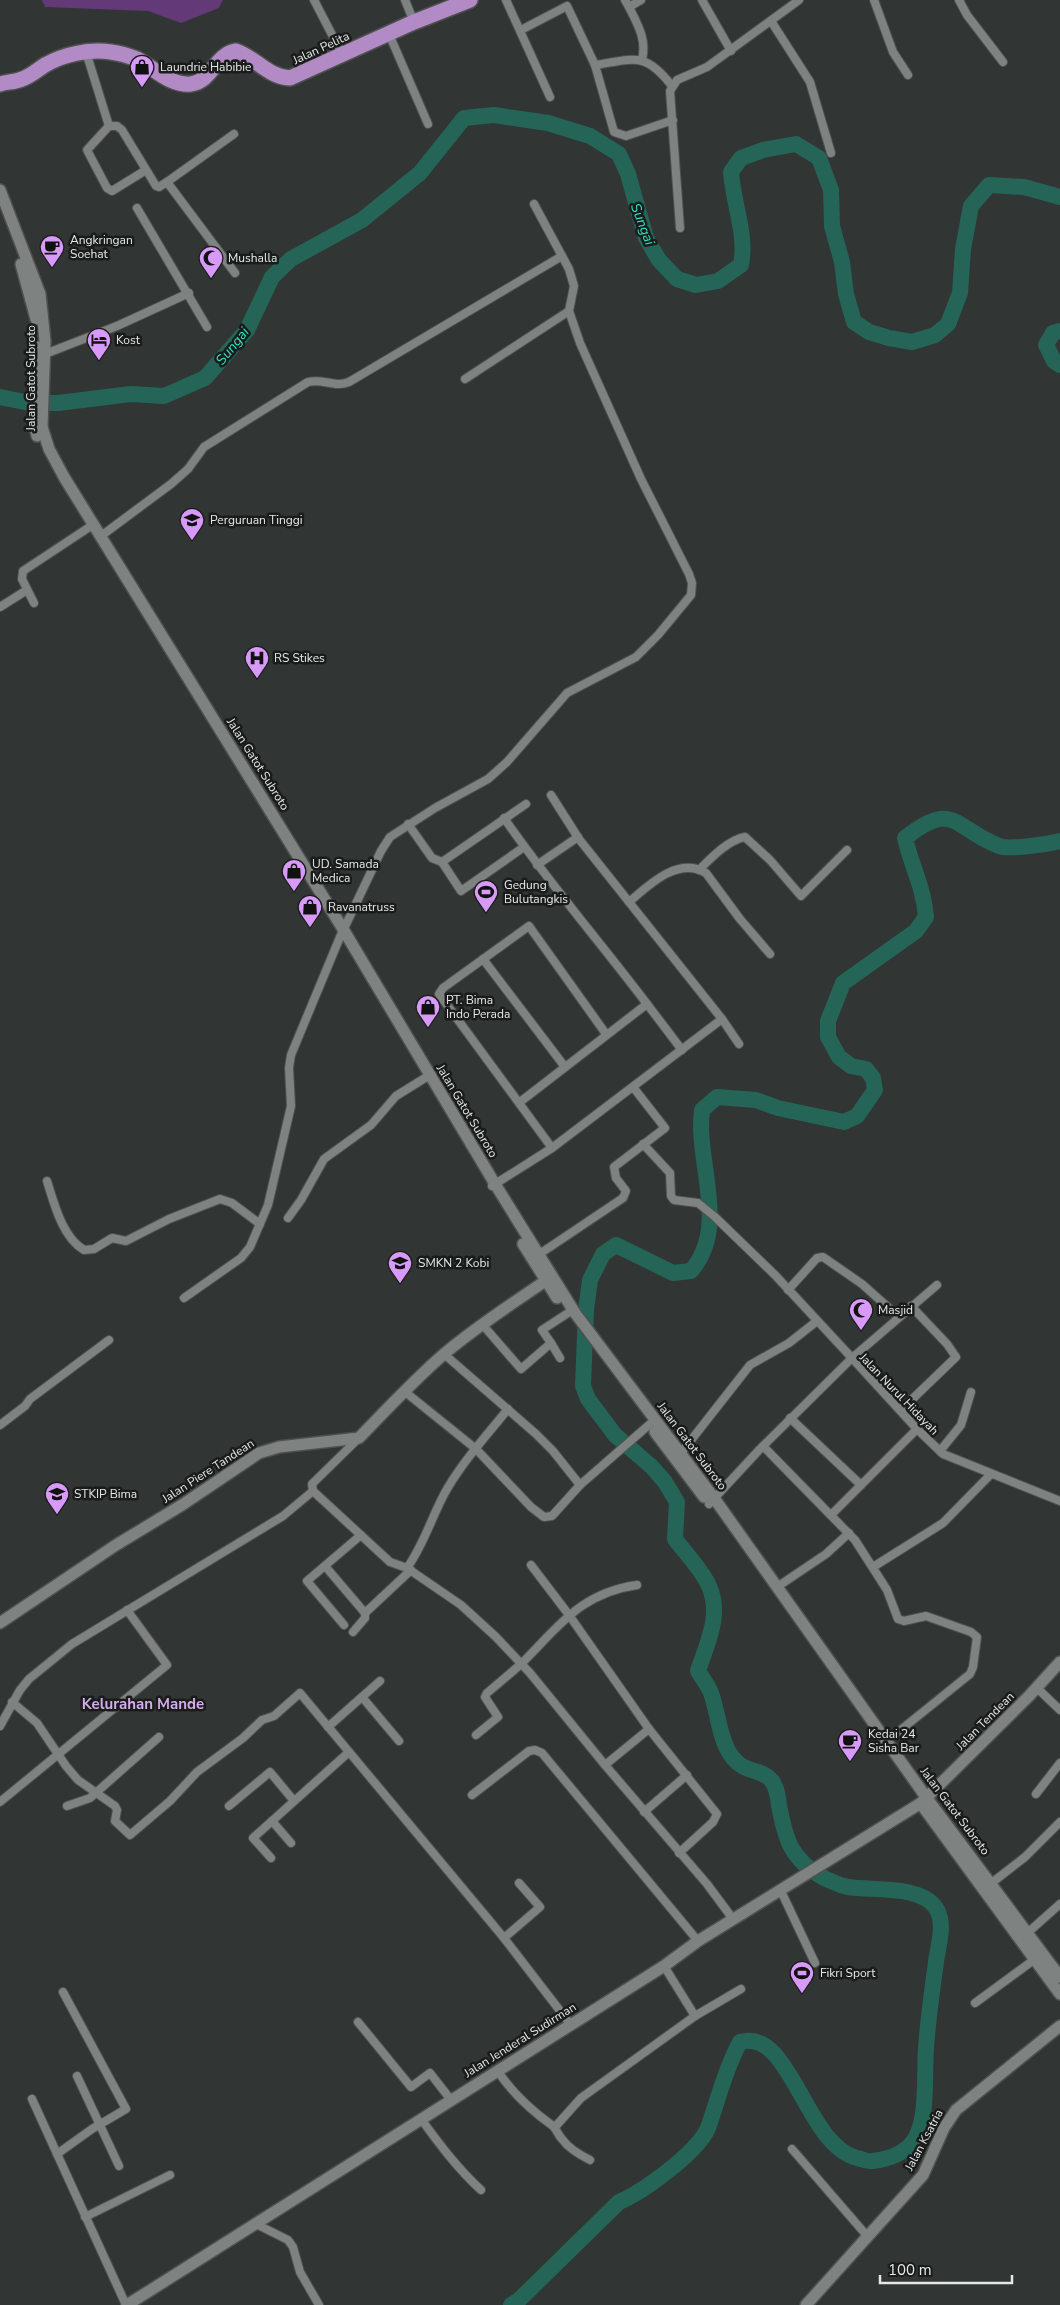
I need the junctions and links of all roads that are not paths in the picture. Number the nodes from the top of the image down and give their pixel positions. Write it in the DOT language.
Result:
graph roads {
  1 [pos="314,0"];
  2 [pos="405,0"];
  3 [pos="470,0"];
  4 [pos="506,0"];
  5 [pos="641,0"];
  6 [pos="702,0"];
  7 [pos="799,0"];
  8 [pos="874,0"];
  9 [pos="959,0"];
  10 [pos="562,4"];
  11 [pos="627,4"];
  12 [pos="770,21"];
  13 [pos="414,22"];
  14 [pos="521,30"];
  15 [pos="390,34"];
  16 [pos="730,51"];
  17 [pos="86,52"];
  18 [pos="342,54"];
  19 [pos="642,60"];
  20 [pos="1003,62"];
  21 [pos="595,65"];
  22 [pos="908,75"];
  23 [pos="0,84"];
  24 [pos="672,86"];
  25 [pos="550,97"];
  26 [pos="673,120"];
  27 [pos="428,124"];
  28 [pos="109,126"];
  29 [pos="234,134"];
  30 [pos="831,153"];
  31 [pos="146,170"];
  32 [pos="167,182"];
  33 [pos="0,190"];
  34 [pos="534,204"];
  35 [pos="0,208"];
  36 [pos="137,208"];
  37 [pos="680,228"];
  38 [pos="16,240"];
  39 [pos="562,256"];
  40 [pos="235,273"];
  41 [pos="189,293"];
  42 [pos="569,311"];
  43 [pos="207,327"];
  44 [pos="45,354"];
  45 [pos="465,379"];
  46 [pos="39,382"];
  47 [pos="38,420"];
  48 [pos="88,528"];
  49 [pos="100,536"];
  50 [pos="27,590"];
  51 [pos="34,603"];
  52 [pos="0,607"];
  53 [pos="551,795"];
  54 [pos="526,804"];
  55 [pos="504,818"];
  56 [pos="408,824"];
  57 [pos="578,837"];
  58 [pos="524,847"];
  59 [pos="847,850"];
  60 [pos="442,862"];
  61 [pos="537,866"];
  62 [pos="699,870"];
  63 [pos="629,902"];
  64 [pos="342,933"];
  65 [pos="770,954"];
  66 [pos="483,959"];
  67 [pos="647,1004"];
  68 [pos="722,1019"];
  69 [pos="606,1034"];
  70 [pos="739,1044"];
  71 [pos="682,1050"];
  72 [pos="565,1067"];
  73 [pos="425,1078"];
  74 [pos="633,1087"];
  75 [pos="520,1102"];
  76 [pos="642,1144"];
  77 [pos="552,1148"];
  78 [pos="46,1181"];
  79 [pos="493,1186"];
  80 [pos="288,1218"];
  81 [pos="260,1224"];
  82 [pos="535,1257"];
  83 [pos="548,1279"];
  84 [pos="937,1285"];
  85 [pos="788,1290"];
  86 [pos="184,1298"];
  87 [pos="911,1306"];
  88 [pos="572,1314"];
  89 [pos="899,1317"];
  90 [pos="817,1321"];
  91 [pos="482,1324"];
  92 [pos="587,1334"];
  93 [pos="109,1340"];
  94 [pos="551,1343"];
  95 [pos="444,1354"];
  96 [pos="560,1358"];
  97 [pos="852,1358"];
  98 [pos="404,1391"];
  99 [pos="971,1392"];
  100 [pos="508,1409"];
  101 [pos="901,1410"];
  102 [pos="790,1418"];
  103 [pos="0,1426"];
  104 [pos="646,1427"];
  105 [pos="917,1429"];
  106 [pos="359,1438"];
  107 [pos="763,1446"];
  108 [pos="476,1449"];
  109 [pos="940,1451"];
  110 [pos="681,1453"];
  111 [pos="991,1474"];
  112 [pos="580,1485"];
  113 [pos="860,1486"];
  114 [pos="313,1491"];
  115 [pos="712,1501"];
  116 [pos="1060,1501"];
  117 [pos="831,1515"];
  118 [pos="850,1533"];
  119 [pos="361,1535"];
  120 [pos="531,1565"];
  121 [pos="325,1566"];
  122 [pos="873,1567"];
  123 [pos="409,1569"];
  124 [pos="637,1585"];
  125 [pos="777,1587"];
  126 [pos="127,1610"];
  127 [pos="366,1613"];
  128 [pos="569,1615"];
  129 [pos="1,1619"];
  130 [pos="344,1625"];
  131 [pos="803,1629"];
  132 [pos="353,1632"];
  133 [pos="1060,1662"];
  134 [pos="521,1664"];
  135 [pos="380,1681"];
  136 [pos="1036,1688"];
  137 [pos="362,1697"];
  138 [pos="12,1702"];
  139 [pos="1060,1710"];
  140 [pos="0,1726"];
  141 [pos="328,1727"];
  142 [pos="649,1729"];
  143 [pos="476,1735"];
  144 [pos="159,1737"];
  145 [pos="399,1740"];
  146 [pos="887,1741"];
  147 [pos="58,1752"];
  148 [pos="349,1752"];
  149 [pos="1060,1763"];
  150 [pos="605,1765"];
  151 [pos="687,1775"];
  152 [pos="95,1794"];
  153 [pos="1036,1794"];
  154 [pos="472,1795"];
  155 [pos="924,1800"];
  156 [pos="294,1801"];
  157 [pos="0,1802"];
  158 [pos="67,1806"];
  159 [pos="229,1806"];
  160 [pos="644,1812"];
  161 [pos="272,1821"];
  162 [pos="1060,1822"];
  163 [pos="291,1843"];
  164 [pos="679,1853"];
  165 [pos="271,1858"];
  166 [pos="519,1883"];
  167 [pos="988,1886"];
  168 [pos="780,1890"];
  169 [pos="1060,1904"];
  170 [pos="733,1919"];
  171 [pos="1024,1936"];
  172 [pos="504,1938"];
  173 [pos="698,1941"];
  174 [pos="1035,1959"];
  175 [pos="815,1963"];
  176 [pos="664,1966"];
  177 [pos="1060,1977"];
  178 [pos="741,1989"];
  179 [pos="63,1992"];
  180 [pos="1060,1994"];
  181 [pos="975,2003"];
  182 [pos="695,2016"];
  183 [pos="358,2022"];
  184 [pos="571,2024"];
  185 [pos="1060,2026"];
  186 [pos="498,2070"];
  187 [pos="77,2076"];
  188 [pos="32,2099"];
  189 [pos="451,2100"];
  190 [pos="421,2119"];
  191 [pos="101,2124"];
  192 [pos="554,2127"];
  193 [pos="792,2149"];
  194 [pos="57,2154"];
  195 [pos="590,2160"];
  196 [pos="120,2166"];
  197 [pos="170,2175"];
  198 [pos="481,2190"];
  199 [pos="85,2218"];
  200 [pos="256,2224"];
  201 [pos="868,2237"];
  202 [pos="127,2305"];
  203 [pos="319,2305"];
  204 [pos="806,2305"];
  1 -- 18 [label="street"];
  2 -- 13 [label="street"];
  3 -- 13 [label="highway, Jalan Pelita"];
  4 -- 14 [label="street"];
  5 -- 11 [label="street"];
  6 -- 16 [label="street"];
  7 -- 12 [label="street"];
  8 -- 22 [label="street"];
  9 -- 20 [label="street"];
  10 -- 14 [label="street"];
  10 -- 21 [label="street"];
  11 -- 19 [label="street"];
  12 -- 16 [label="street"];
  12 -- 30 [label="street"];
  13 -- 15 [label="highway, Jalan Pelita"];
  14 -- 25 [label="street"];
  15 -- 18 [label="highway, Jalan Pelita"];
  15 -- 27 [label="street"];
  16 -- 24 [label="street"];
  17 -- 18 [label="highway, Jalan Pelita"];
  17 -- 23 [label="highway, Jalan Pelita"];
  17 -- 28 [label="street"];
  19 -- 21 [label="street"];
  19 -- 24 [label="street"];
  21 -- 26 [label="street"];
  24 -- 26 [label="street"];
  26 -- 37 [label="street"];
  28 -- 31 [label="street"];
  28 -- 31 [label="street"];
  29 -- 32 [label="street"];
  31 -- 32 [label="street"];
  32 -- 40 [label="street"];
  33 -- 38 [label="street, Jalan Gatot Subroto"];
  34 -- 39 [label="street"];
  35 -- 38 [label="street, Jalan Gatot Subroto"];
  36 -- 41 [label="street"];
  38 -- 44 [label="street, Jalan Gatot Subroto"];
  38 -- 46 [label="street, Jalan Gatot Subroto"];
  39 -- 42 [label="street"];
  39 -- 49 [label="street"];
  41 -- 43 [label="street"];
  41 -- 44 [label="street"];
  42 -- 45 [label="street"];
  42 -- 56 [label="street"];
  44 -- 46 [label="street, Jalan Gatot Subroto"];
  46 -- 47 [label="street, Jalan Gatot Subroto"];
  47 -- 48 [label="street, Jalan Gatot Subroto"];
  47 -- 49 [label="street, Jalan Gatot Subroto"];
  48 -- 50 [label="street"];
  48 -- 64 [label="street, Jalan Gatot Subroto"];
  49 -- 64 [label="street, Jalan Gatot Subroto"];
  50 -- 51 [label="street"];
  50 -- 52 [label="street"];
  53 -- 57 [label="street"];
  54 -- 55 [label="street"];
  55 -- 58 [label="street"];
  55 -- 60 [label="street"];
  56 -- 60 [label="street"];
  56 -- 64 [label="street"];
  57 -- 61 [label="street"];
  57 -- 63 [label="street"];
  58 -- 60 [label="street"];
  58 -- 61 [label="street"];
  59 -- 62 [label="street"];
  61 -- 67 [label="street"];
  62 -- 63 [label="street"];
  62 -- 65 [label="street"];
  63 -- 68 [label="street"];
  64 -- 73 [label="street, Jalan Gatot Subroto"];
  64 -- 79 [label="street, Jalan Gatot Subroto"];
  64 -- 81 [label="street"];
  66 -- 69 [label="street"];
  66 -- 72 [label="street"];
  66 -- 75 [label="street"];
  67 -- 69 [label="street"];
  67 -- 71 [label="street"];
  68 -- 70 [label="street"];
  68 -- 71 [label="street"];
  69 -- 72 [label="street"];
  71 -- 74 [label="street"];
  72 -- 75 [label="street"];
  73 -- 79 [label="street, Jalan Gatot Subroto"];
  73 -- 80 [label="street"];
  74 -- 76 [label="street"];
  74 -- 77 [label="street"];
  75 -- 77 [label="street"];
  76 -- 82 [label="street"];
  76 -- 85 [label="street"];
  77 -- 79 [label="street"];
  78 -- 81 [label="street"];
  79 -- 82 [label="street, Jalan Gatot Subroto"];
  81 -- 86 [label="street"];
  82 -- 83 [label="street, Jalan Gatot Subroto"];
  83 -- 88 [label="street, Jalan Gatot Subroto"];
  83 -- 91 [label="street"];
  84 -- 87 [label="street"];
  85 -- 89 [label="street"];
  85 -- 90 [label="street"];
  87 -- 89 [label="street"];
  87 -- 101 [label="street"];
  88 -- 92 [label="street, Jalan Gatot Subroto"];
  88 -- 94 [label="street"];
  89 -- 97 [label="street"];
  90 -- 97 [label="street"];
  90 -- 110 [label="street"];
  91 -- 94 [label="street"];
  91 -- 95 [label="street"];
  92 -- 104 [label="street, Jalan Gatot Subroto"];
  92 -- 110 [label="street, Jalan Gatot Subroto"];
  93 -- 103 [label="street"];
  94 -- 96 [label="street"];
  95 -- 98 [label="street"];
  95 -- 100 [label="street"];
  97 -- 101 [label="street, Jalan Nurul Hidayah"];
  97 -- 102 [label="street, Jalan Nurul Hidayah"];
  98 -- 106 [label="street"];
  98 -- 108 [label="street"];
  99 -- 109 [label="street"];
  100 -- 108 [label="street"];
  100 -- 112 [label="street"];
  101 -- 105 [label="street, Jalan Nurul Hidayah"];
  102 -- 107 [label="street, Jalan Nurul Hidayah"];
  102 -- 113 [label="street"];
  104 -- 112 [label="street"];
  104 -- 115 [label="street, Jalan Gatot Subroto"];
  105 -- 109 [label="street, Jalan Nurul Hidayah"];
  105 -- 113 [label="street"];
  106 -- 114 [label="street"];
  106 -- 129 [label="street, Jalan Piere Tandean"];
  107 -- 115 [label="street, Jalan Nurul Hidayah"];
  107 -- 117 [label="street"];
  108 -- 112 [label="street"];
  108 -- 123 [label="street"];
  109 -- 111 [label="street, Jalan Nurul Hidayah"];
  110 -- 115 [label="street, Jalan Gatot Subroto"];
  111 -- 116 [label="street, Jalan Nurul Hidayah"];
  111 -- 122 [label="street"];
  113 -- 117 [label="street"];
  114 -- 119 [label="street"];
  114 -- 126 [label="street"];
  115 -- 125 [label="street, Jalan Gatot Subroto"];
  115 -- 131 [label="street, Jalan Gatot Subroto"];
  117 -- 118 [label="street"];
  118 -- 122 [label="street"];
  118 -- 125 [label="street"];
  119 -- 121 [label="street"];
  119 -- 123 [label="street"];
  120 -- 128 [label="street"];
  121 -- 127 [label="street"];
  121 -- 130 [label="street"];
  122 -- 146 [label="street"];
  123 -- 127 [label="street"];
  123 -- 134 [label="street"];
  124 -- 128 [label="street"];
  125 -- 131 [label="street, Jalan Gatot Subroto"];
  126 -- 138 [label="street"];
  126 -- 147 [label="street"];
  127 -- 132 [label="street"];
  128 -- 134 [label="street"];
  128 -- 142 [label="street"];
  131 -- 146 [label="street, Jalan Gatot Subroto"];
  131 -- 155 [label="street, Jalan Gatot Subroto"];
  133 -- 136 [label="street, Jalan Tendean"];
  134 -- 143 [label="street"];
  134 -- 150 [label="street"];
  135 -- 137 [label="street"];
  136 -- 139 [label="street"];
  136 -- 155 [label="street, Jalan Tendean"];
  137 -- 141 [label="street"];
  137 -- 145 [label="street"];
  138 -- 140 [label="street"];
  138 -- 147 [label="street"];
  141 -- 148 [label="street"];
  141 -- 152 [label="street"];
  142 -- 150 [label="street"];
  142 -- 151 [label="street"];
  144 -- 152 [label="street"];
  146 -- 155 [label="street, Jalan Gatot Subroto"];
  147 -- 152 [label="street"];
  147 -- 157 [label="street"];
  148 -- 156 [label="street"];
  148 -- 172 [label="street"];
  149 -- 153 [label="street"];
  150 -- 160 [label="street"];
  151 -- 160 [label="street"];
  151 -- 164 [label="street"];
  152 -- 158 [label="street"];
  154 -- 173 [label="street"];
  155 -- 167 [label="street, Jalan Gatot Subroto"];
  155 -- 168 [label="street, Jalan Jenderal Sudirman"];
  156 -- 159 [label="street"];
  156 -- 161 [label="street"];
  160 -- 164 [label="street"];
  161 -- 163 [label="street"];
  161 -- 165 [label="street"];
  162 -- 167 [label="street"];
  164 -- 170 [label="street"];
  166 -- 172 [label="street"];
  167 -- 171 [label="street, Jalan Gatot Subroto"];
  168 -- 170 [label="street, Jalan Jenderal Sudirman"];
  168 -- 175 [label="street"];
  169 -- 171 [label="street"];
  170 -- 173 [label="street, Jalan Jenderal Sudirman"];
  171 -- 174 [label="street, Jalan Gatot Subroto"];
  171 -- 177 [label="street, Jalan Gatot Subroto"];
  172 -- 184 [label="street"];
  173 -- 176 [label="street, Jalan Jenderal Sudirman"];
  174 -- 180 [label="street, Jalan Gatot Subroto"];
  174 -- 181 [label="street"];
  176 -- 182 [label="street"];
  176 -- 184 [label="street, Jalan Jenderal Sudirman"];
  178 -- 182 [label="street"];
  179 -- 191 [label="street"];
  182 -- 192 [label="street"];
  183 -- 189 [label="street"];
  184 -- 186 [label="street, Jalan Jenderal Sudirman"];
  185 -- 201 [label="street, Jalan Ksatria"];
  186 -- 189 [label="street, Jalan Jenderal Sudirman"];
  186 -- 192 [label="street"];
  187 -- 191 [label="street"];
  188 -- 194 [label="street"];
  189 -- 190 [label="street, Jalan Jenderal Sudirman"];
  190 -- 198 [label="street"];
  190 -- 200 [label="street, Jalan Jenderal Sudirman"];
  191 -- 194 [label="street"];
  191 -- 196 [label="street"];
  192 -- 195 [label="street"];
  193 -- 201 [label="street"];
  194 -- 199 [label="street"];
  197 -- 199 [label="street"];
  199 -- 202 [label="street"];
  200 -- 202 [label="street, Jalan Jenderal Sudirman"];
  200 -- 203 [label="street"];
  201 -- 204 [label="street, Jalan Ksatria"];
}
